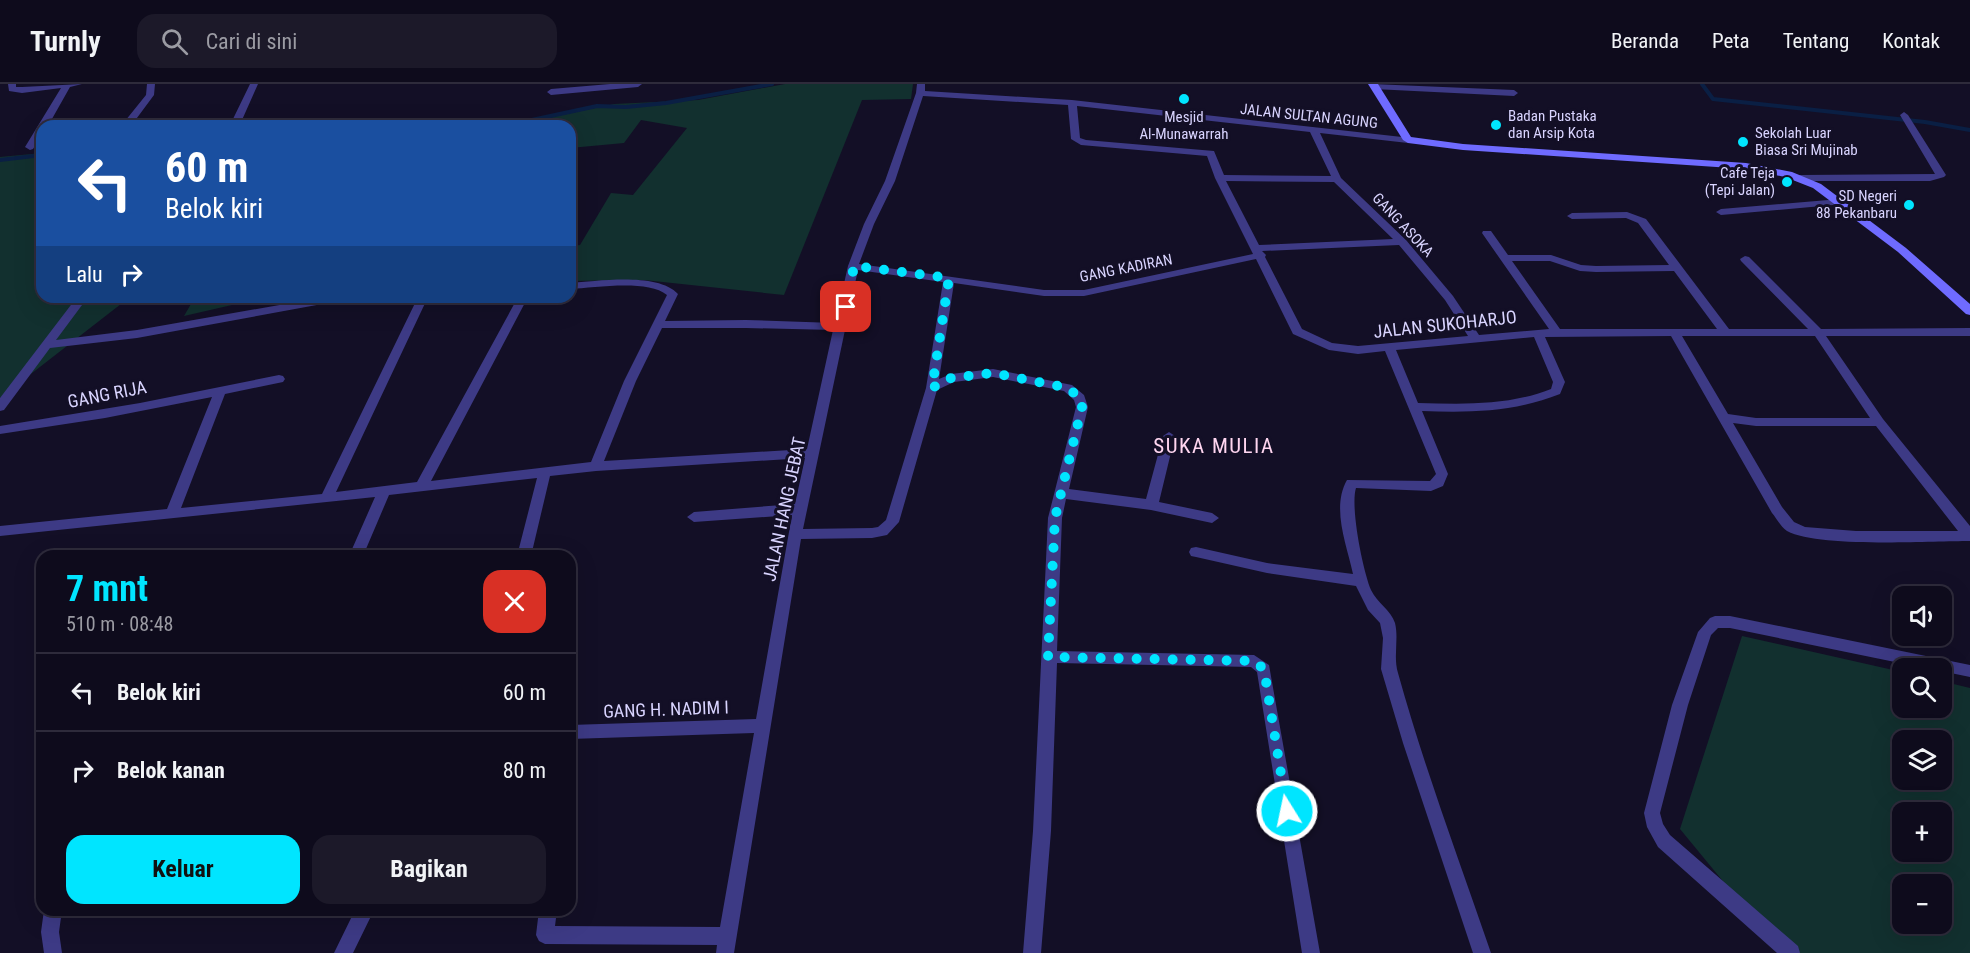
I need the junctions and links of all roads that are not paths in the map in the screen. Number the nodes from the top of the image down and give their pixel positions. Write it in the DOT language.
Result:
graph roads {
  1 [pos="12,84"];
  2 [pos="78,84"];
  3 [pos="152,84"];
  4 [pos="254,84"];
  5 [pos="638,84"];
  6 [pos="1373,85"];
  7 [pos="67,86"];
  8 [pos="921,88"];
  9 [pos="551,92"];
  10 [pos="1514,93"];
  11 [pos="1072,103"];
  12 [pos="1904,115"];
  13 [pos="47,120"];
  14 [pos="131,120"];
  15 [pos="237,120"];
  16 [pos="1314,130"];
  17 [pos="36,138"];
  18 [pos="1408,140"];
  19 [pos="30,147"];
  20 [pos="1221,178"];
  21 [pos="1800,178"];
  22 [pos="1337,179"];
  23 [pos="1840,202"];
  24 [pos="1722,212"];
  25 [pos="1572,216"];
  26 [pos="1487,233"];
  27 [pos="1402,242"];
  28 [pos="1258,251"];
  29 [pos="1504,258"];
  30 [pos="1745,259"];
  31 [pos="854,266"];
  32 [pos="1677,268"];
  33 [pos="949,278"];
  34 [pos="576,286"];
  35 [pos="79,303"];
  36 [pos="310,303"];
  37 [pos="420,303"];
  38 [pos="520,303"];
  39 [pos="1970,311"];
  40 [pos="657,325"];
  41 [pos="842,327"];
  42 [pos="1817,331"];
  43 [pos="1674,332"];
  44 [pos="1725,332"];
  45 [pos="1970,332"];
  46 [pos="1539,333"];
  47 [pos="1557,333"];
  48 [pos="1474,338"];
  49 [pos="48,345"];
  50 [pos="1389,347"];
  51 [pos="279,380"];
  52 [pos="932,388"];
  53 [pos="221,390"];
  54 [pos="0,407"];
  55 [pos="1415,407"];
  56 [pos="1723,418"];
  57 [pos="1879,422"];
  58 [pos="0,430"];
  59 [pos="1169,436"];
  60 [pos="814,453"];
  61 [pos="596,466"];
  62 [pos="545,471"];
  63 [pos="422,486"];
  64 [pos="384,490"];
  65 [pos="1060,493"];
  66 [pos="327,498"];
  67 [pos="1151,505"];
  68 [pos="800,509"];
  69 [pos="172,513"];
  70 [pos="694,517"];
  71 [pos="1212,518"];
  72 [pos="0,531"];
  73 [pos="795,534"];
  74 [pos="1970,536"];
  75 [pos="359,550"];
  76 [pos="525,550"];
  77 [pos="1196,552"];
  78 [pos="1361,581"];
  79 [pos="1048,657"];
  80 [pos="1970,671"];
  81 [pos="763,726"];
  82 [pos="576,732"];
  83 [pos="52,916"];
  84 [pos="361,916"];
  85 [pos="547,916"];
  86 [pos="725,944"];
  87 [pos="53,953"];
  88 [pos="344,953"];
  89 [pos="1032,953"];
  90 [pos="1311,953"];
  91 [pos="1482,953"];
  92 [pos="1791,953"];
  1 -- 7 [label="street"];
  2 -- 7 [label="street"];
  3 -- 14 [label="street"];
  4 -- 15 [label="street"];
  5 -- 9 [label="street"];
  6 -- 10 [label="street"];
  6 -- 18 [label="main road"];
  7 -- 13 [label="street"];
  8 -- 11 [label="street, JALAN SULTAN AGUNG"];
  8 -- 31 [label="street, JALAN HANG JEBAT"];
  11 -- 16 [label="street, JALAN SULTAN AGUNG"];
  11 -- 20 [label="street, JALAN SUKOHARJO"];
  12 -- 21 [label="street"];
  16 -- 18 [label="street, JALAN SULTAN AGUNG"];
  16 -- 22 [label="street, GANG ASOKA"];
  17 -- 19 [label="street"];
  18 -- 21 [label="main road"];
  20 -- 22 [label="street"];
  20 -- 28 [label="street, JALAN SUKOHARJO"];
  21 -- 23 [label="main road"];
  22 -- 27 [label="street, GANG ASOKA"];
  23 -- 24 [label="street"];
  23 -- 39 [label="main road"];
  25 -- 32 [label="street"];
  26 -- 29 [label="street"];
  27 -- 28 [label="street, GANG KADIRAN"];
  27 -- 48 [label="street, GANG ASOKA"];
  28 -- 33 [label="street, GANG KADIRAN"];
  28 -- 50 [label="street, JALAN SUKOHARJO"];
  29 -- 32 [label="street"];
  29 -- 47 [label="street"];
  30 -- 42 [label="street"];
  31 -- 33 [label="street, GANG KADIRAN"];
  31 -- 41 [label="street, JALAN HANG JEBAT"];
  32 -- 44 [label="street"];
  33 -- 52 [label="street"];
  34 -- 40 [label="street"];
  35 -- 49 [label="street"];
  36 -- 49 [label="street"];
  37 -- 66 [label="street"];
  38 -- 63 [label="street"];
  40 -- 41 [label="street"];
  40 -- 61 [label="street"];
  41 -- 60 [label="street, JALAN HANG JEBAT"];
  42 -- 44 [label="street, JALAN SUKOHARJO"];
  42 -- 45 [label="street, JALAN SUKOHARJO"];
  42 -- 57 [label="street"];
  43 -- 44 [label="street, JALAN SUKOHARJO"];
  43 -- 47 [label="street, JALAN SUKOHARJO"];
  43 -- 56 [label="street"];
  46 -- 47 [label="street, JALAN SUKOHARJO"];
  46 -- 48 [label="street, JALAN SUKOHARJO"];
  46 -- 55 [label="street"];
  48 -- 50 [label="street, JALAN SUKOHARJO"];
  49 -- 54 [label="street"];
  50 -- 55 [label="street"];
  51 -- 53 [label="street, GANG RIJA"];
  52 -- 65 [label="street"];
  52 -- 73 [label="street"];
  53 -- 58 [label="street, GANG RIJA"];
  53 -- 69 [label="street"];
  55 -- 78 [label="street"];
  56 -- 57 [label="street"];
  56 -- 74 [label="street"];
  57 -- 74 [label="street"];
  59 -- 67 [label="street"];
  60 -- 61 [label="street"];
  60 -- 68 [label="street, JALAN HANG JEBAT"];
  61 -- 62 [label="street"];
  62 -- 63 [label="street"];
  62 -- 76 [label="street"];
  63 -- 64 [label="street"];
  64 -- 66 [label="street"];
  64 -- 75 [label="street"];
  65 -- 67 [label="street"];
  65 -- 79 [label="street"];
  66 -- 69 [label="street"];
  67 -- 71 [label="street"];
  68 -- 70 [label="street"];
  68 -- 73 [label="street, JALAN HANG JEBAT"];
  69 -- 72 [label="street"];
  73 -- 81 [label="street, JALAN HANG JEBAT"];
  77 -- 78 [label="street"];
  78 -- 91 [label="street"];
  79 -- 89 [label="street"];
  79 -- 90 [label="street"];
  80 -- 92 [label="street"];
  81 -- 82 [label="street, GANG H. NADIM I"];
  81 -- 86 [label="street, JALAN HANG JEBAT"];
  83 -- 87 [label="street"];
  84 -- 88 [label="street"];
  85 -- 86 [label="street"];
}
